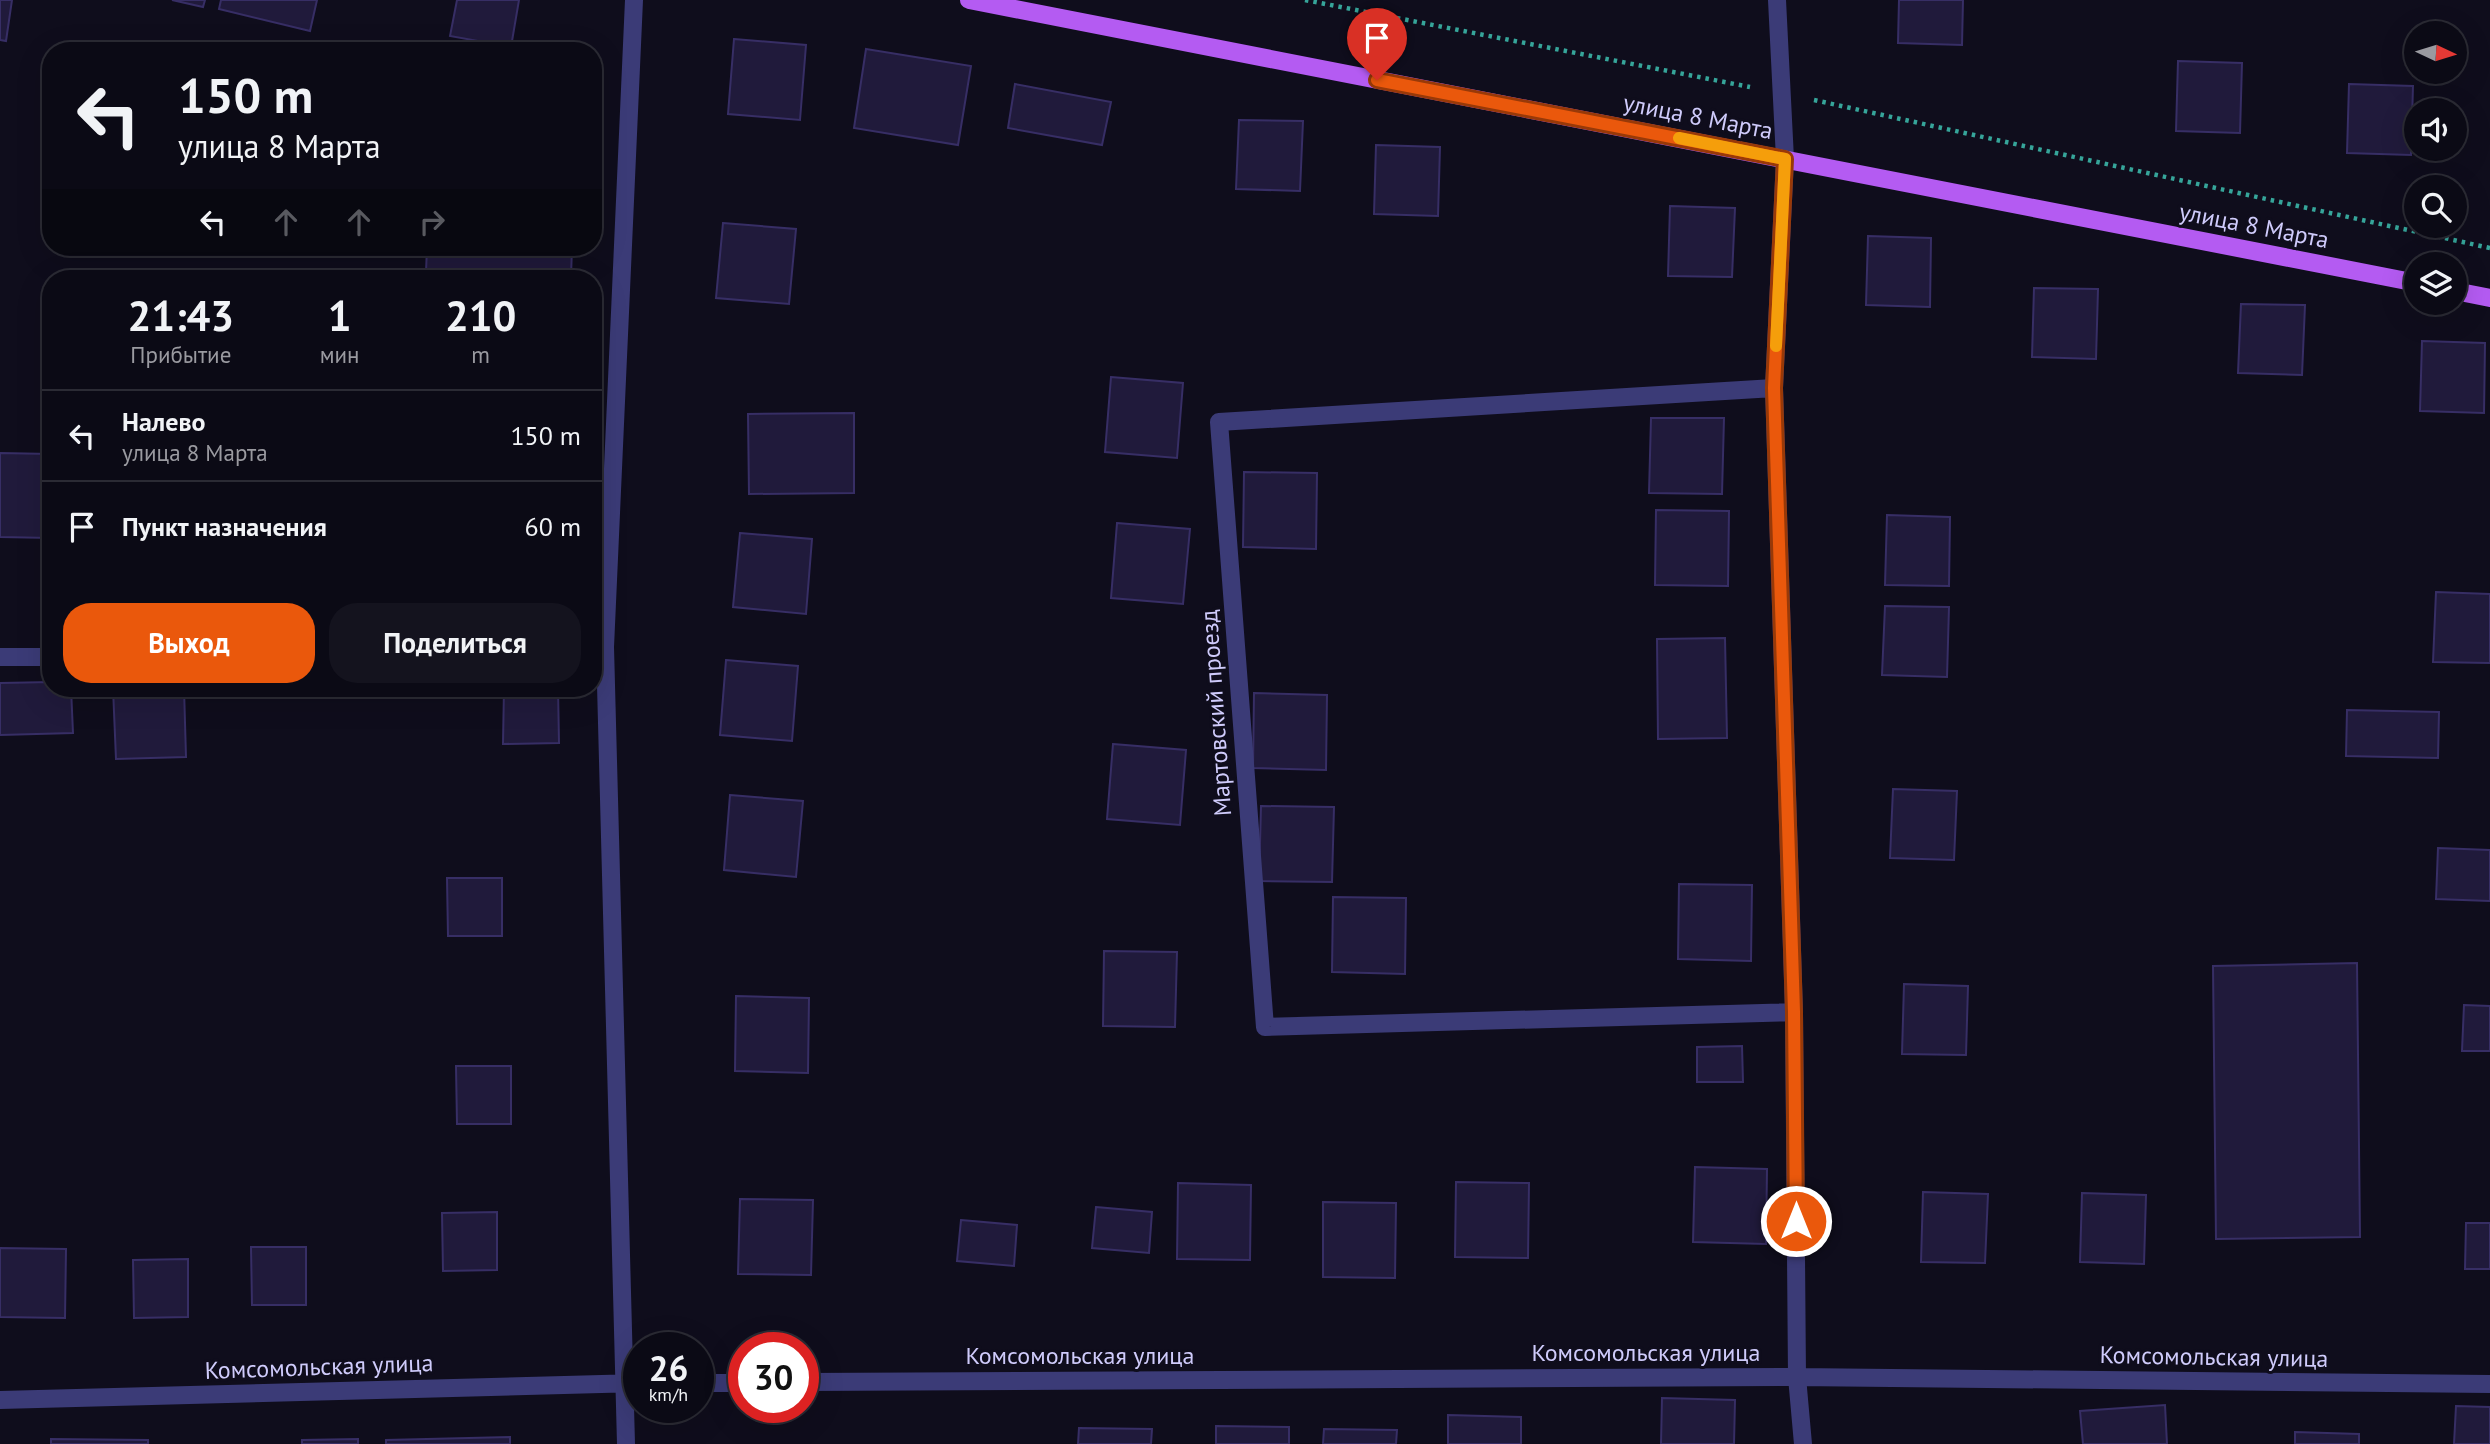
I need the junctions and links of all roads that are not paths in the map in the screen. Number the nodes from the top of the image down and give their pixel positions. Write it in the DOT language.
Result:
graph roads {
  1 [pos="634,0"];
  2 [pos="969,0"];
  3 [pos="1777,0"];
  4 [pos="1785,159"];
  5 [pos="2404,280"];
  6 [pos="2467,293"];
  7 [pos="2490,298"];
  8 [pos="1774,388"];
  9 [pos="602,592"];
  10 [pos="0,657"];
  11 [pos="42,657"];
  12 [pos="601,697"];
  13 [pos="1794,1012"];
  14 [pos="630,1332"];
  15 [pos="1797,1377"];
  16 [pos="819,1382"];
  17 [pos="623,1383"];
  18 [pos="2490,1384"];
  19 [pos="0,1400"];
  20 [pos="628,1423"];
  21 [pos="626,1444"];
  22 [pos="1803,1444"];
  1 -- 9 [label="street"];
  2 -- 4 [label="main road, улица 8 Марта"];
  3 -- 4 [label="street"];
  4 -- 5 [label="main road, улица 8 Марта"];
  4 -- 8 [label="street"];
  6 -- 7 [label="main road"];
  8 -- 13 [label="street"];
  8 -- 13 [label="street, Мартовский проезд"];
  10 -- 11 [label="street"];
  12 -- 14 [label="street"];
  13 -- 15 [label="street"];
  15 -- 16 [label="street, Комсомольская улица"];
  15 -- 18 [label="street, Комсомольская улица"];
  15 -- 22 [label="street"];
  17 -- 19 [label="street, Комсомольская улица"];
  20 -- 21 [label="street"];
}
